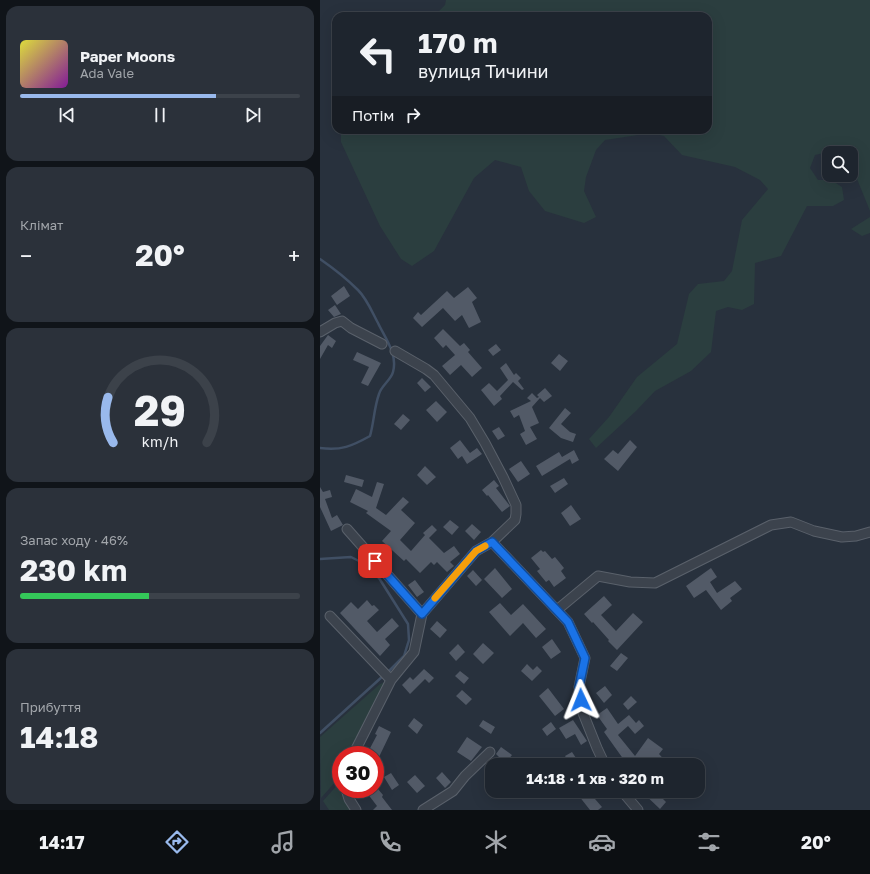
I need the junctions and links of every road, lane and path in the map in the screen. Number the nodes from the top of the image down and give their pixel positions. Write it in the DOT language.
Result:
graph roads {
  1 [pos="320,332"];
  2 [pos="382,344"];
  3 [pos="395,351"];
  4 [pos="347,529"];
  5 [pos="870,532"];
  6 [pos="492,542"];
  7 [pos="557,610"];
  8 [pos="422,614"];
  9 [pos="330,616"];
  10 [pos="389,678"];
  11 [pos="356,746"];
  12 [pos="490,752"];
  13 [pos="601,758"];
  14 [pos="349,798"];
  15 [pos="628,798"];
  16 [pos="356,810"];
  17 [pos="423,810"];
  18 [pos="638,810"];
  1 -- 2 [label="street"];
  3 -- 6 [label="street"];
  4 -- 8 [label="street"];
  5 -- 7 [label="street"];
  6 -- 7 [label="street"];
  6 -- 8 [label="street"];
  7 -- 13 [label="street"];
  8 -- 10 [label="street"];
  9 -- 10 [label="street"];
  10 -- 11 [label="street"];
  12 -- 17 [label="street"];
  14 -- 16 [label="street"];
  15 -- 18 [label="street"];
}
